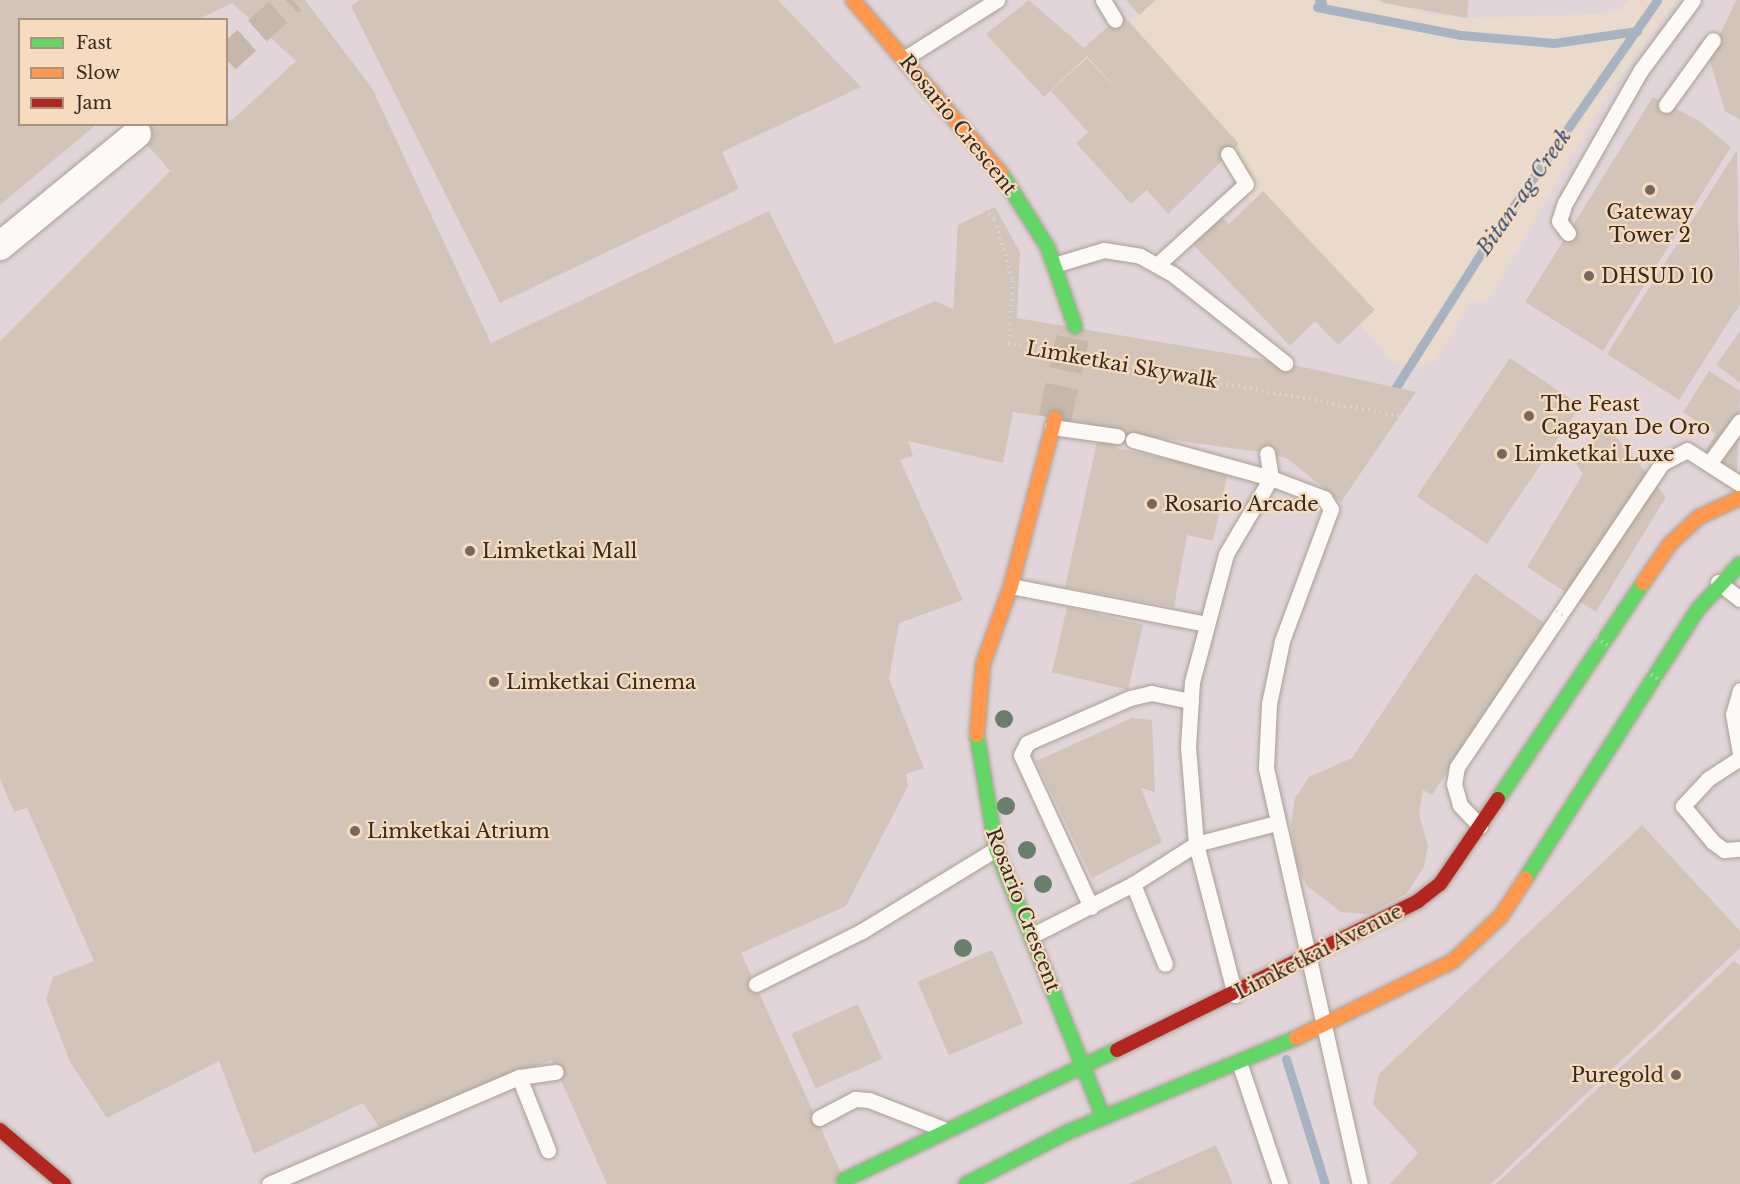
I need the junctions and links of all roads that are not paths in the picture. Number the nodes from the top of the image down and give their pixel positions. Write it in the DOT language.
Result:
graph roads {
  1 [pos="853,0"];
  2 [pos="997,0"];
  3 [pos="1103,0"];
  4 [pos="1693,0"];
  5 [pos="1115,20"];
  6 [pos="1713,40"];
  7 [pos="904,58"];
  8 [pos="1666,105"];
  9 [pos="137,134"];
  10 [pos="1228,154"];
  11 [pos="1568,233"];
  12 [pos="0,246"];
  13 [pos="1054,265"];
  14 [pos="1157,265"];
  15 [pos="1075,326"];
  16 [pos="1285,363"];
  17 [pos="1740,421"];
  18 [pos="1053,423"];
  19 [pos="1117,436"];
  20 [pos="1133,440"];
  21 [pos="1267,453"];
  22 [pos="1711,461"];
  23 [pos="1271,478"];
  24 [pos="1740,484"];
  25 [pos="1740,498"];
  26 [pos="1740,564"];
  27 [pos="1718,582"];
  28 [pos="1011,586"];
  29 [pos="1740,599"];
  30 [pos="1206,624"];
  31 [pos="1740,690"];
  32 [pos="1191,701"];
  33 [pos="1740,752"];
  34 [pos="1740,758"];
  35 [pos="1276,823"];
  36 [pos="1480,826"];
  37 [pos="1196,844"];
  38 [pos="996,849"];
  39 [pos="1740,849"];
  40 [pos="1133,884"];
  41 [pos="1091,907"];
  42 [pos="1033,934"];
  43 [pos="1311,958"];
  44 [pos="1165,963"];
  45 [pos="756,984"];
  46 [pos="1235,995"];
  47 [pos="1323,1024"];
  48 [pos="1239,1062"];
  49 [pos="1080,1065"];
  50 [pos="556,1072"];
  51 [pos="519,1077"];
  52 [pos="819,1118"];
  53 [pos="1103,1118"];
  54 [pos="943,1129"];
  55 [pos="0,1130"];
  56 [pos="548,1150"];
  57 [pos="844,1180"];
  58 [pos="63,1184"];
  59 [pos="269,1184"];
  60 [pos="966,1184"];
  61 [pos="1280,1184"];
  62 [pos="1360,1184"];
  1 -- 7 [label="street, Rosario Crescent"];
  2 -- 7 [label="lane"];
  3 -- 5 [label="lane"];
  4 -- 11 [label="lane"];
  6 -- 8 [label="lane"];
  7 -- 13 [label="street, Rosario Crescent"];
  9 -- 12 [label="street"];
  10 -- 14 [label="lane"];
  13 -- 14 [label="lane"];
  13 -- 15 [label="street, Rosario Crescent"];
  14 -- 16 [label="lane"];
  17 -- 22 [label="lane"];
  18 -- 19 [label="lane"];
  18 -- 28 [label="street, Rosario Crescent"];
  20 -- 23 [label="lane"];
  21 -- 23 [label="lane"];
  22 -- 24 [label="lane"];
  22 -- 36 [label="lane"];
  23 -- 30 [label="lane"];
  23 -- 35 [label="lane"];
  25 -- 36 [label="street, Limketkai Avenue"];
  26 -- 27 [label="street"];
  27 -- 29 [label="lane"];
  27 -- 47 [label="street"];
  28 -- 30 [label="lane"];
  28 -- 38 [label="street, Rosario Crescent"];
  30 -- 32 [label="lane"];
  31 -- 33 [label="lane"];
  32 -- 37 [label="lane"];
  32 -- 41 [label="lane"];
  34 -- 39 [label="lane"];
  35 -- 37 [label="lane"];
  35 -- 43 [label="lane"];
  36 -- 43 [label="street, Limketkai Avenue"];
  37 -- 40 [label="lane"];
  37 -- 46 [label="lane"];
  38 -- 42 [label="street, Rosario Crescent"];
  38 -- 45 [label="lane"];
  40 -- 41 [label="lane"];
  40 -- 44 [label="lane"];
  41 -- 42 [label="lane"];
  42 -- 49 [label="street, Rosario Crescent"];
  43 -- 46 [label="street, Limketkai Avenue"];
  43 -- 47 [label="lane"];
  46 -- 49 [label="street, Limketkai Avenue"];
  47 -- 48 [label="street"];
  47 -- 62 [label="lane"];
  48 -- 53 [label="street"];
  48 -- 61 [label="lane"];
  49 -- 53 [label="street, Rosario Crescent"];
  49 -- 54 [label="street, Limketkai Avenue"];
  50 -- 51 [label="lane"];
  51 -- 56 [label="lane"];
  51 -- 59 [label="lane"];
  52 -- 54 [label="lane"];
  53 -- 60 [label="street"];
  54 -- 57 [label="street, Limketkai Avenue"];
  55 -- 58 [label="street"];
}
